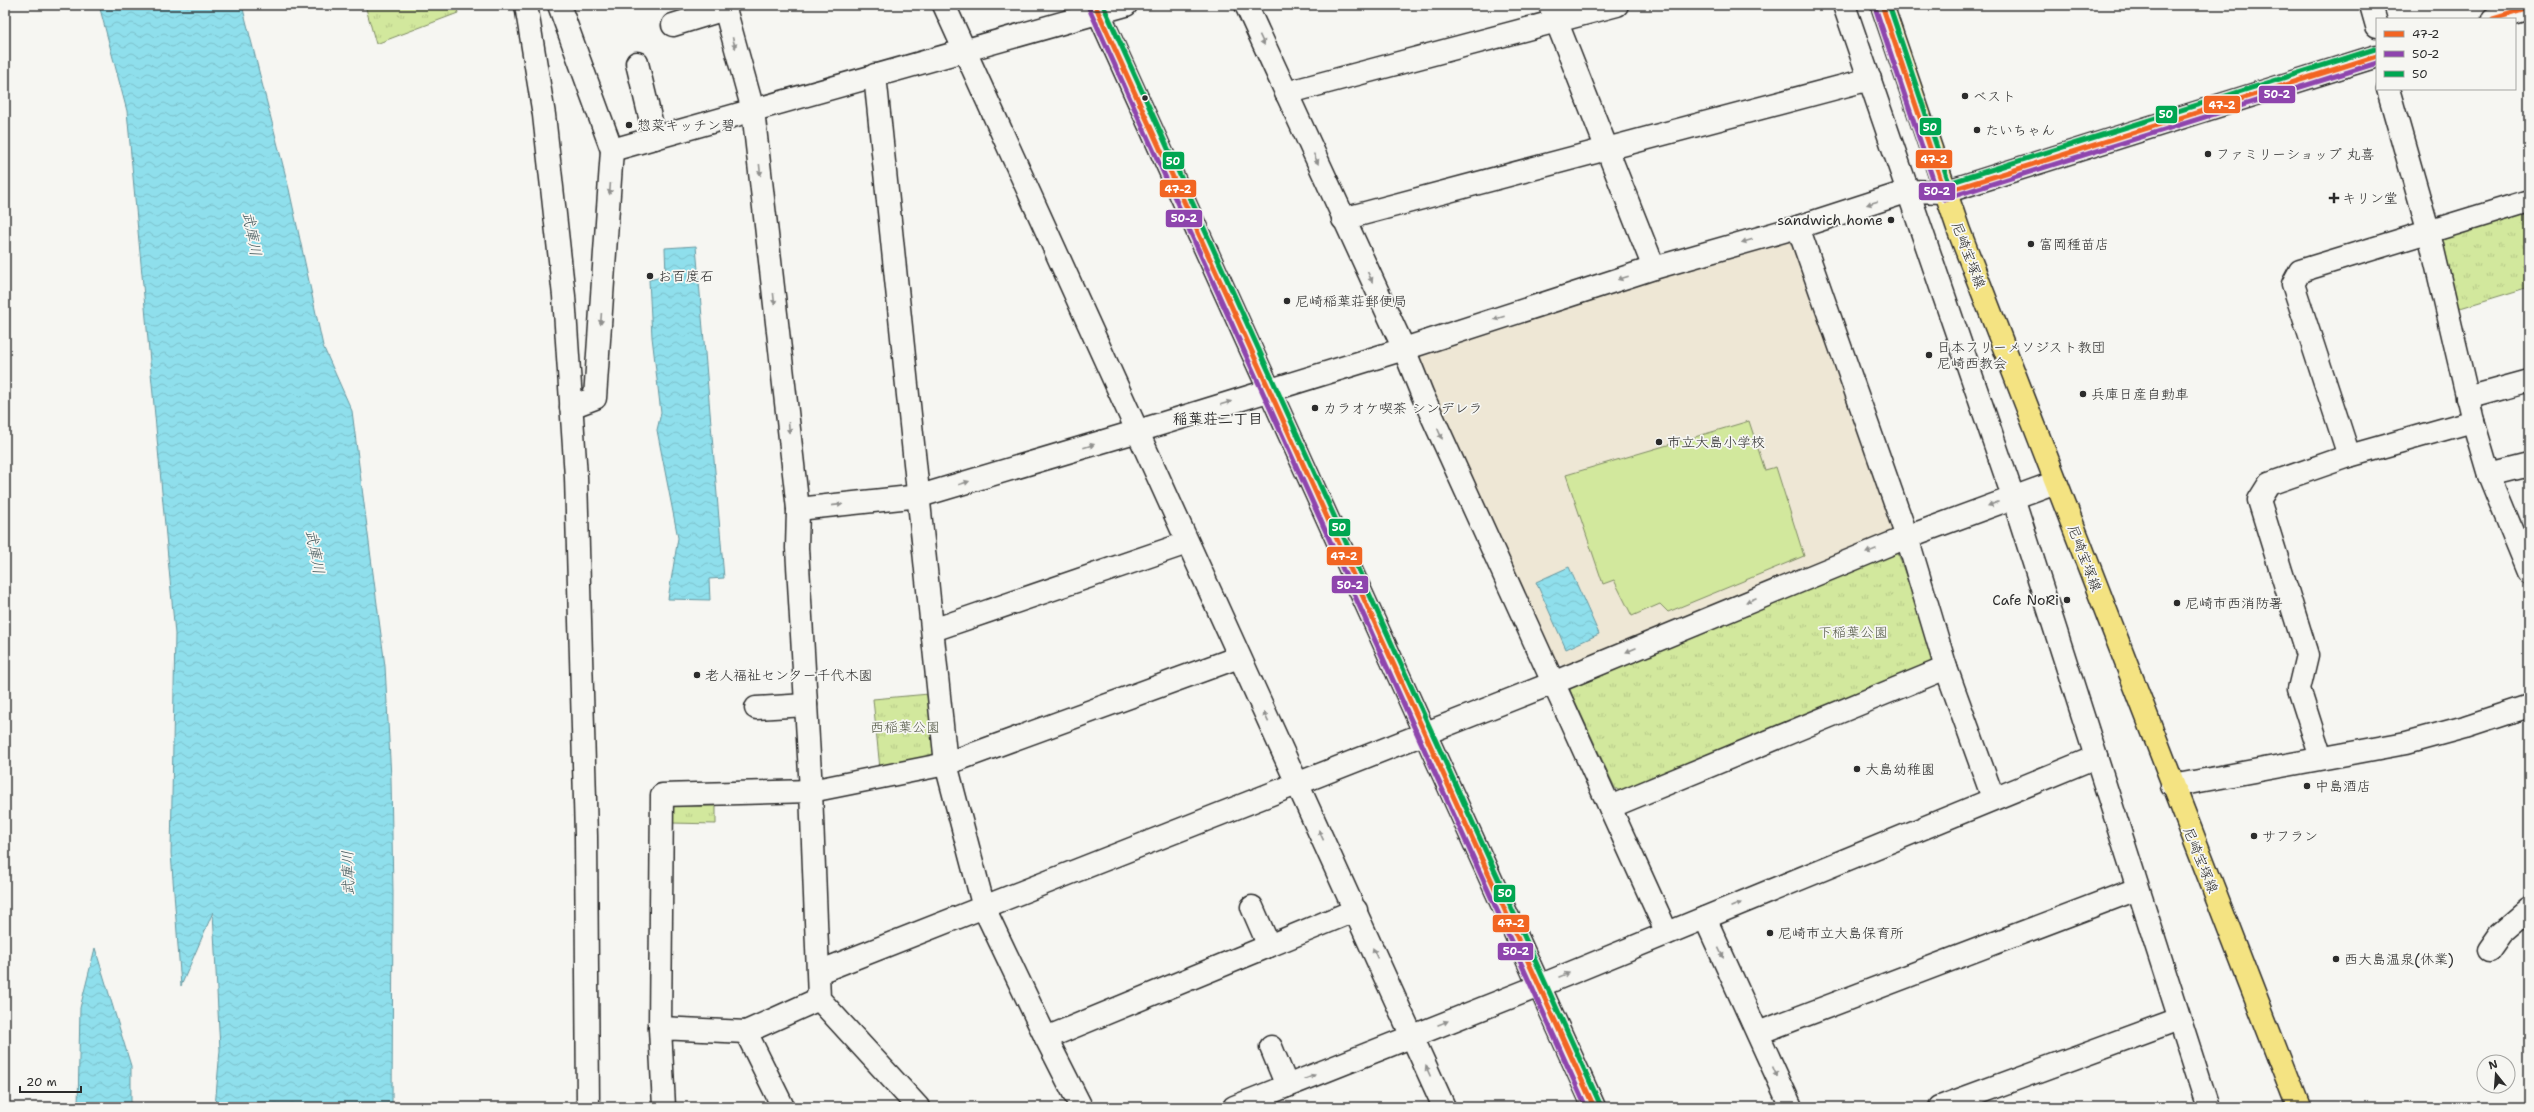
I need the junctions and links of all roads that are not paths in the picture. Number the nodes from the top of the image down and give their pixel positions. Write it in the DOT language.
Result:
graph roads {
  1 [pos="526,5"];
  2 [pos="559,5"];
  3 [pos="944,5"];
  4 [pos="1126,5"];
  5 [pos="1246,5"];
  6 [pos="1617,5"];
  7 [pos="1844,5"];
  8 [pos="1882,5"];
  9 [pos="2371,5"];
  10 [pos="724,7"];
  11 [pos="2529,8"];
  12 [pos="1097,9"];
  13 [pos="1553,13"];
  14 [pos="2496,18"];
  15 [pos="2376,22"];
  16 [pos="673,25"];
  17 [pos="964,49"];
  18 [pos="2376,56"];
  19 [pos="637,63"];
  20 [pos="875,75"];
  21 [pos="1870,79"];
  22 [pos="2388,90"];
  23 [pos="1286,93"];
  24 [pos="753,110"];
  25 [pos="655,138"];
  26 [pos="1608,147"];
  27 [pos="612,150"];
  28 [pos="1909,191"];
  29 [pos="1945,192"];
  30 [pos="2529,201"];
  31 [pos="1343,219"];
  32 [pos="1798,227"];
  33 [pos="2429,232"];
  34 [pos="1654,268"];
  35 [pos="1404,349"];
  36 [pos="2529,381"];
  37 [pos="1270,389"];
  38 [pos="2467,398"];
  39 [pos="571,407"];
  40 [pos="2472,421"];
  41 [pos="1138,431"];
  42 [pos="2349,456"];
  43 [pos="2529,465"];
  44 [pos="2489,475"];
  45 [pos="2056,482"];
  46 [pos="920,496"];
  47 [pos="2012,497"];
  48 [pos="798,509"];
  49 [pos="1907,537"];
  50 [pos="1188,543"];
  51 [pos="2525,550"];
  52 [pos="2529,572"];
  53 [pos="933,630"];
  54 [pos="1239,657"];
  55 [pos="1946,668"];
  56 [pos="1552,683"];
  57 [pos="806,704"];
  58 [pos="2529,706"];
  59 [pos="756,708"];
  60 [pos="1426,733"];
  61 [pos="2096,757"];
  62 [pos="2321,758"];
  63 [pos="946,764"];
  64 [pos="1297,784"];
  65 [pos="2172,786"];
  66 [pos="811,791"];
  67 [pos="1993,798"];
  68 [pos="1610,807"];
  69 [pos="2137,889"];
  70 [pos="1252,907"];
  71 [pos="984,908"];
  72 [pos="2529,909"];
  73 [pos="1356,910"];
  74 [pos="1705,918"];
  75 [pos="1667,933"];
  76 [pos="1269,946"];
  77 [pos="2489,950"];
  78 [pos="819,972"];
  79 [pos="1539,986"];
  80 [pos="819,999"];
  81 [pos="2179,1019"];
  82 [pos="660,1028"];
  83 [pos="746,1032"];
  84 [pos="1758,1033"];
  85 [pos="1412,1036"];
  86 [pos="1046,1038"];
  87 [pos="1271,1047"];
  88 [pos="1287,1086"];
  89 [pos="588,1107"];
  90 [pos="664,1107"];
  91 [pos="783,1107"];
  92 [pos="918,1107"];
  93 [pos="1081,1107"];
  94 [pos="1234,1107"];
  95 [pos="1444,1107"];
  96 [pos="1594,1107"];
  97 [pos="1792,1107"];
  98 [pos="1940,1107"];
  99 [pos="2208,1107"];
  100 [pos="2298,1107"];
  1 -- 39 [label="street"];
  2 -- 27 [label="street"];
  3 -- 17 [label="street"];
  4 -- 12 [label="street"];
  5 -- 23 [label="street, one-way"];
  6 -- 13 [label="street"];
  7 -- 21 [label="street"];
  8 -- 29 [label="main road, 尼崎宝塚線"];
  9 -- 15 [label="street"];
  10 -- 16 [label="street"];
  10 -- 24 [label="street, one-way"];
  11 -- 14 [label="street"];
  12 -- 17 [label="street"];
  12 -- 37 [label="street"];
  13 -- 23 [label="street"];
  13 -- 26 [label="street"];
  17 -- 20 [label="street"];
  17 -- 41 [label="street"];
  18 -- 29 [label="street"];
  19 -- 25 [label="street"];
  20 -- 24 [label="street"];
  20 -- 46 [label="street"];
  21 -- 26 [label="street"];
  21 -- 28 [label="street"];
  22 -- 33 [label="street"];
  23 -- 31 [label="street, one-way"];
  24 -- 25 [label="street"];
  24 -- 48 [label="street, one-way"];
  25 -- 27 [label="street"];
  26 -- 31 [label="street"];
  26 -- 34 [label="street"];
  27 -- 39 [label="street, one-way"];
  28 -- 29 [label="street"];
  28 -- 32 [label="street, one-way"];
  28 -- 47 [label="street"];
  29 -- 45 [label="main road, 尼崎宝塚線"];
  30 -- 33 [label="street"];
  31 -- 35 [label="street, one-way"];
  32 -- 34 [label="street, one-way"];
  32 -- 49 [label="street"];
  33 -- 38 [label="street"];
  33 -- 42 [label="street"];
  34 -- 35 [label="street, one-way"];
  35 -- 37 [label="street"];
  35 -- 56 [label="street, one-way"];
  36 -- 38 [label="street"];
  41 -- 37 [label="street, one-way"];
  37 -- 60 [label="street"];
  38 -- 40 [label="street"];
  39 -- 89 [label="street"];
  40 -- 42 [label="street"];
  40 -- 44 [label="street"];
  46 -- 41 [label="street, one-way"];
  41 -- 50 [label="street"];
  42 -- 62 [label="street"];
  43 -- 44 [label="street"];
  44 -- 51 [label="street"];
  45 -- 47 [label="street"];
  45 -- 65 [label="main road, 尼崎宝塚線"];
  48 -- 46 [label="street, one-way"];
  46 -- 53 [label="street"];
  47 -- 49 [label="street, one-way"];
  47 -- 61 [label="street"];
  48 -- 57 [label="street"];
  49 -- 55 [label="street"];
  49 -- 56 [label="street, one-way"];
  50 -- 53 [label="street"];
  50 -- 54 [label="street"];
  51 -- 52 [label="street"];
  53 -- 63 [label="street"];
  54 -- 63 [label="street"];
  64 -- 54 [label="street, one-way"];
  55 -- 67 [label="street"];
  55 -- 68 [label="street"];
  56 -- 60 [label="street"];
  56 -- 68 [label="street"];
  57 -- 59 [label="street"];
  57 -- 66 [label="street"];
  58 -- 62 [label="street"];
  60 -- 64 [label="street"];
  60 -- 79 [label="street"];
  61 -- 67 [label="street"];
  61 -- 69 [label="street"];
  62 -- 65 [label="street"];
  63 -- 66 [label="street"];
  63 -- 71 [label="street"];
  64 -- 71 [label="street"];
  73 -- 64 [label="street, one-way"];
  65 -- 100 [label="main road, 尼崎宝塚線"];
  66 -- 78 [label="street"];
  66 -- 82 [label="street"];
  74 -- 67 [label="street, one-way"];
  68 -- 75 [label="street"];
  69 -- 81 [label="street"];
  69 -- 84 [label="street"];
  70 -- 76 [label="street"];
  71 -- 78 [label="street"];
  71 -- 86 [label="street"];
  72 -- 77 [label="street"];
  73 -- 76 [label="street"];
  85 -- 73 [label="street, one-way"];
  74 -- 75 [label="street"];
  74 -- 84 [label="street, one-way"];
  79 -- 75 [label="street, one-way"];
  76 -- 86 [label="street"];
  78 -- 80 [label="street"];
  85 -- 79 [label="street, one-way"];
  79 -- 96 [label="street"];
  80 -- 83 [label="street"];
  80 -- 92 [label="street"];
  81 -- 98 [label="street"];
  81 -- 99 [label="street"];
  82 -- 83 [label="street"];
  82 -- 90 [label="street"];
  83 -- 91 [label="street"];
  84 -- 97 [label="street, one-way"];
  88 -- 85 [label="street, one-way"];
  95 -- 85 [label="street, one-way"];
  86 -- 93 [label="street"];
  87 -- 88 [label="street"];
  88 -- 94 [label="street"];
}
